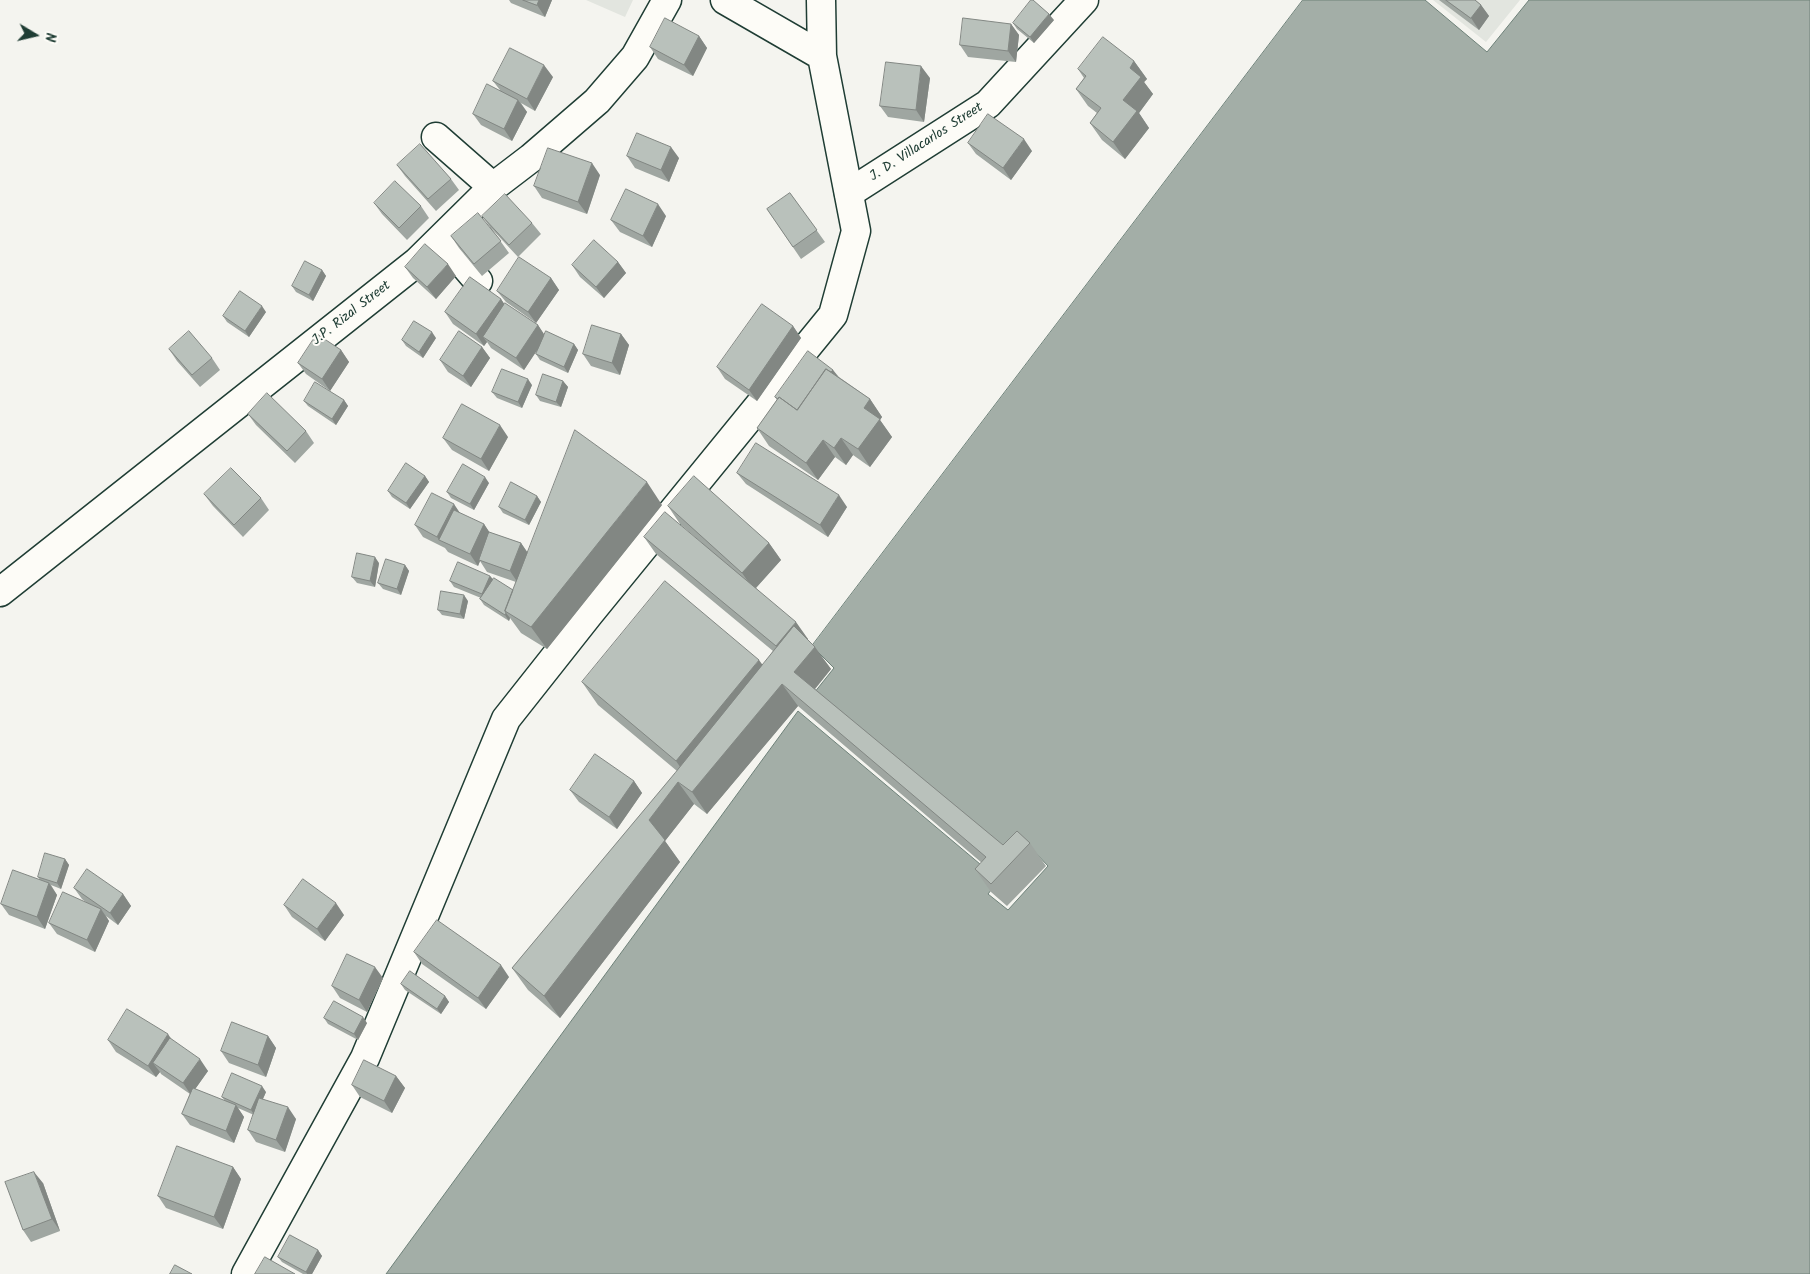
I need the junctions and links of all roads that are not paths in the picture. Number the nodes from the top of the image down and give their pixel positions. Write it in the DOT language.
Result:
graph roads {
  1 [pos="667,0"];
  2 [pos="725,0"];
  3 [pos="821,0"];
  4 [pos="1084,0"];
  5 [pos="822,56"];
  6 [pos="436,137"];
  7 [pos="493,188"];
  8 [pos="849,193"];
  9 [pos="442,239"];
  10 [pos="478,281"];
  11 [pos="0,592"];
  12 [pos="246,1274"];
  1 -- 7 [label="street, J.P. Rizal Street"];
  2 -- 5 [label="street"];
  3 -- 5 [label="street"];
  4 -- 8 [label="street, J. D. Villacarlos Street"];
  5 -- 8 [label="street"];
  6 -- 7 [label="street"];
  7 -- 9 [label="street, J.P. Rizal Street"];
  8 -- 12 [label="street"];
  9 -- 10 [label="street"];
  9 -- 11 [label="street, J.P. Rizal Street"];
}
